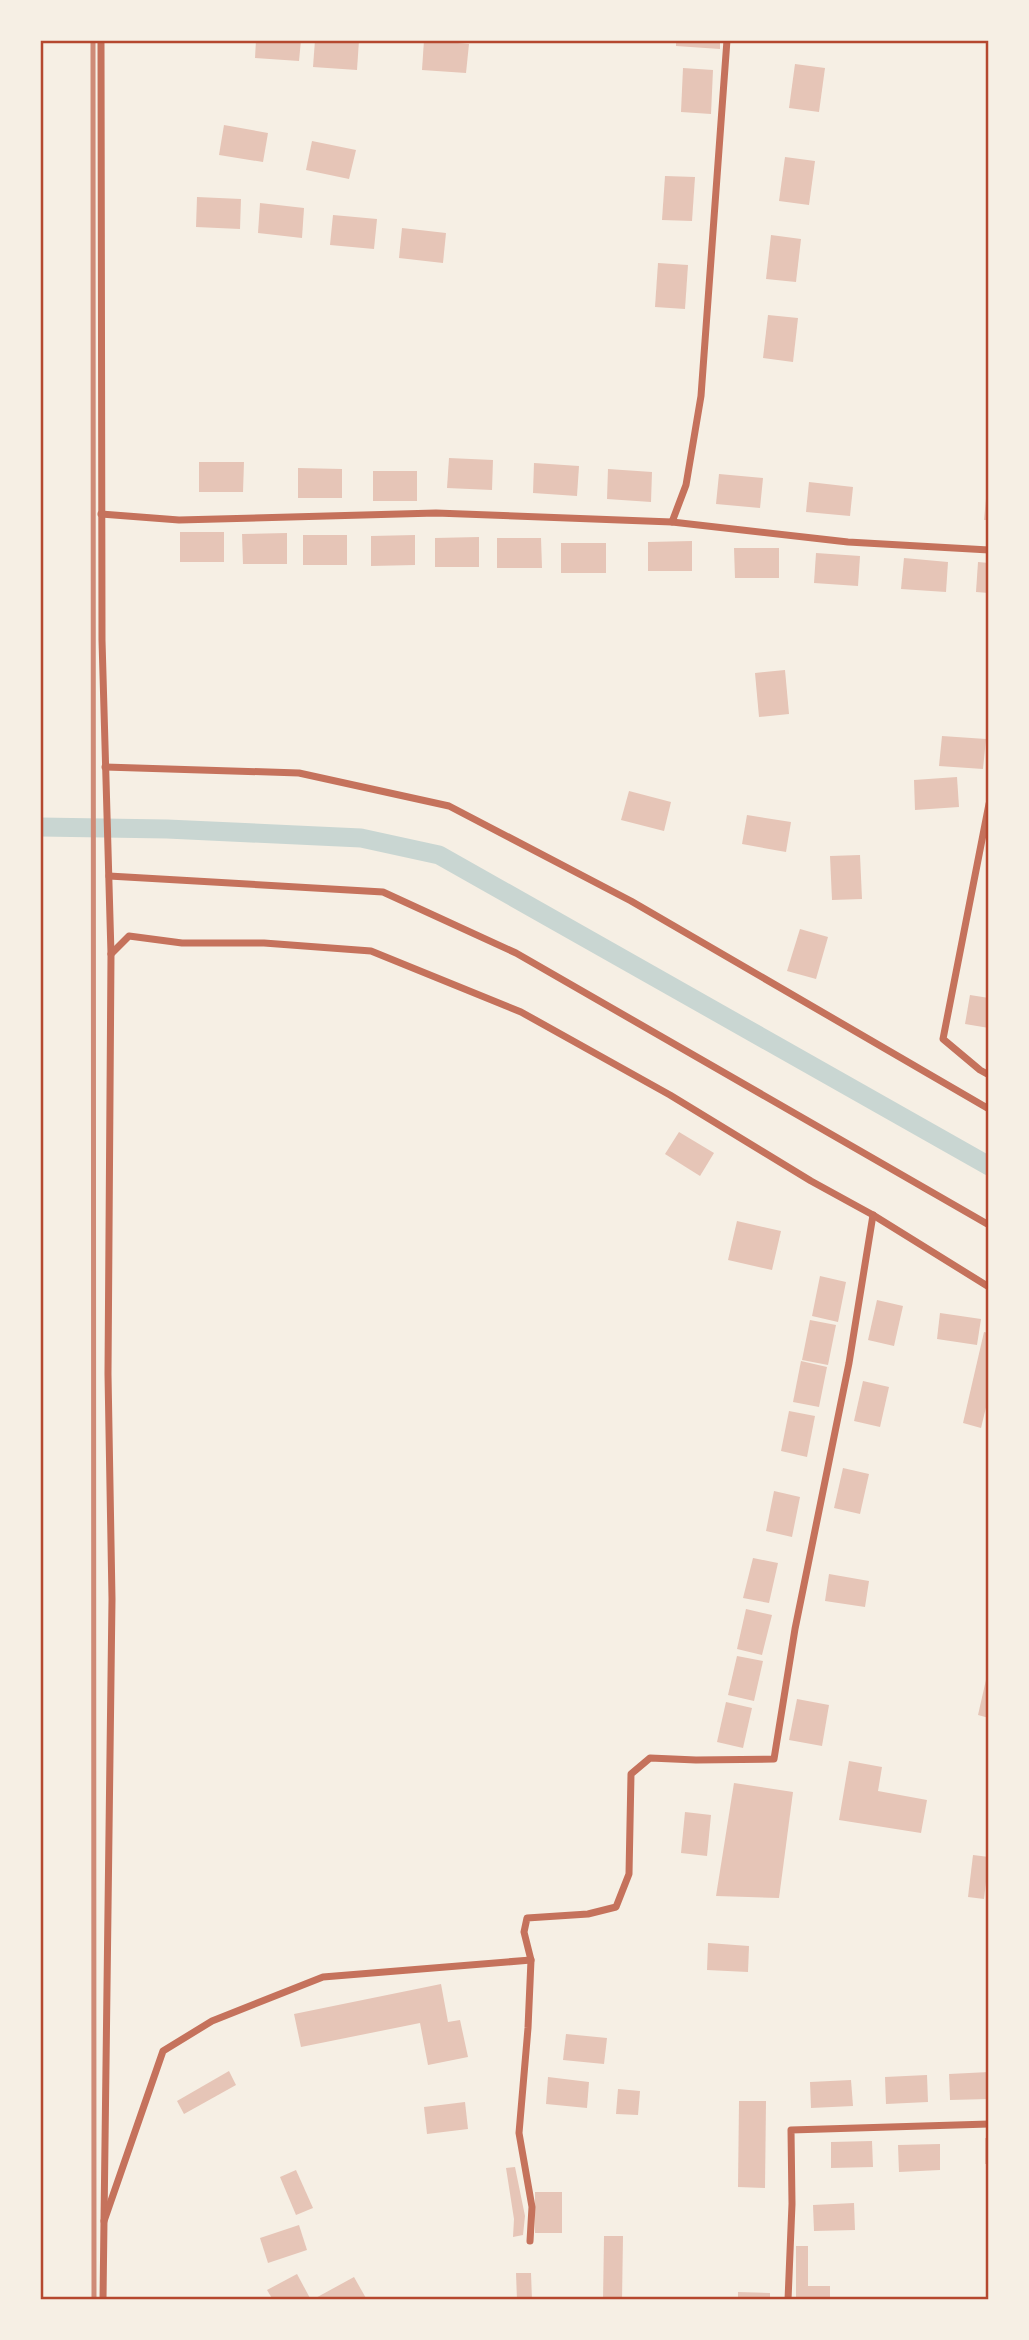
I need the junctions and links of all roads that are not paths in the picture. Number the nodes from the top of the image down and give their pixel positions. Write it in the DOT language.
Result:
graph roads {
  1 [pos="101,40"];
  2 [pos="727,40"];
  3 [pos="102,514"];
  4 [pos="671,522"];
  5 [pos="989,550"];
  6 [pos="105,767"];
  7 [pos="989,804"];
  8 [pos="108,876"];
  9 [pos="111,954"];
  10 [pos="989,1075"];
  11 [pos="989,1109"];
  12 [pos="873,1215"];
  13 [pos="989,1225"];
  14 [pos="989,1287"];
  15 [pos="531,1960"];
  16 [pos="989,2124"];
  17 [pos="104,2221"];
  18 [pos="530,2241"];
  19 [pos="103,2300"];
  20 [pos="788,2300"];
  1 -- 3 [label="street"];
  2 -- 4 [label="street"];
  3 -- 4 [label="street"];
  3 -- 6 [label="street"];
  4 -- 5 [label="street"];
  6 -- 8 [label="street"];
  6 -- 11 [label="street"];
  7 -- 10 [label="street"];
  8 -- 9 [label="street"];
  8 -- 13 [label="street"];
  9 -- 12 [label="street"];
  9 -- 17 [label="street"];
  12 -- 14 [label="street"];
  12 -- 15 [label="street"];
  15 -- 17 [label="street"];
  15 -- 18 [label="street"];
  16 -- 20 [label="street"];
  17 -- 19 [label="street"];
}
